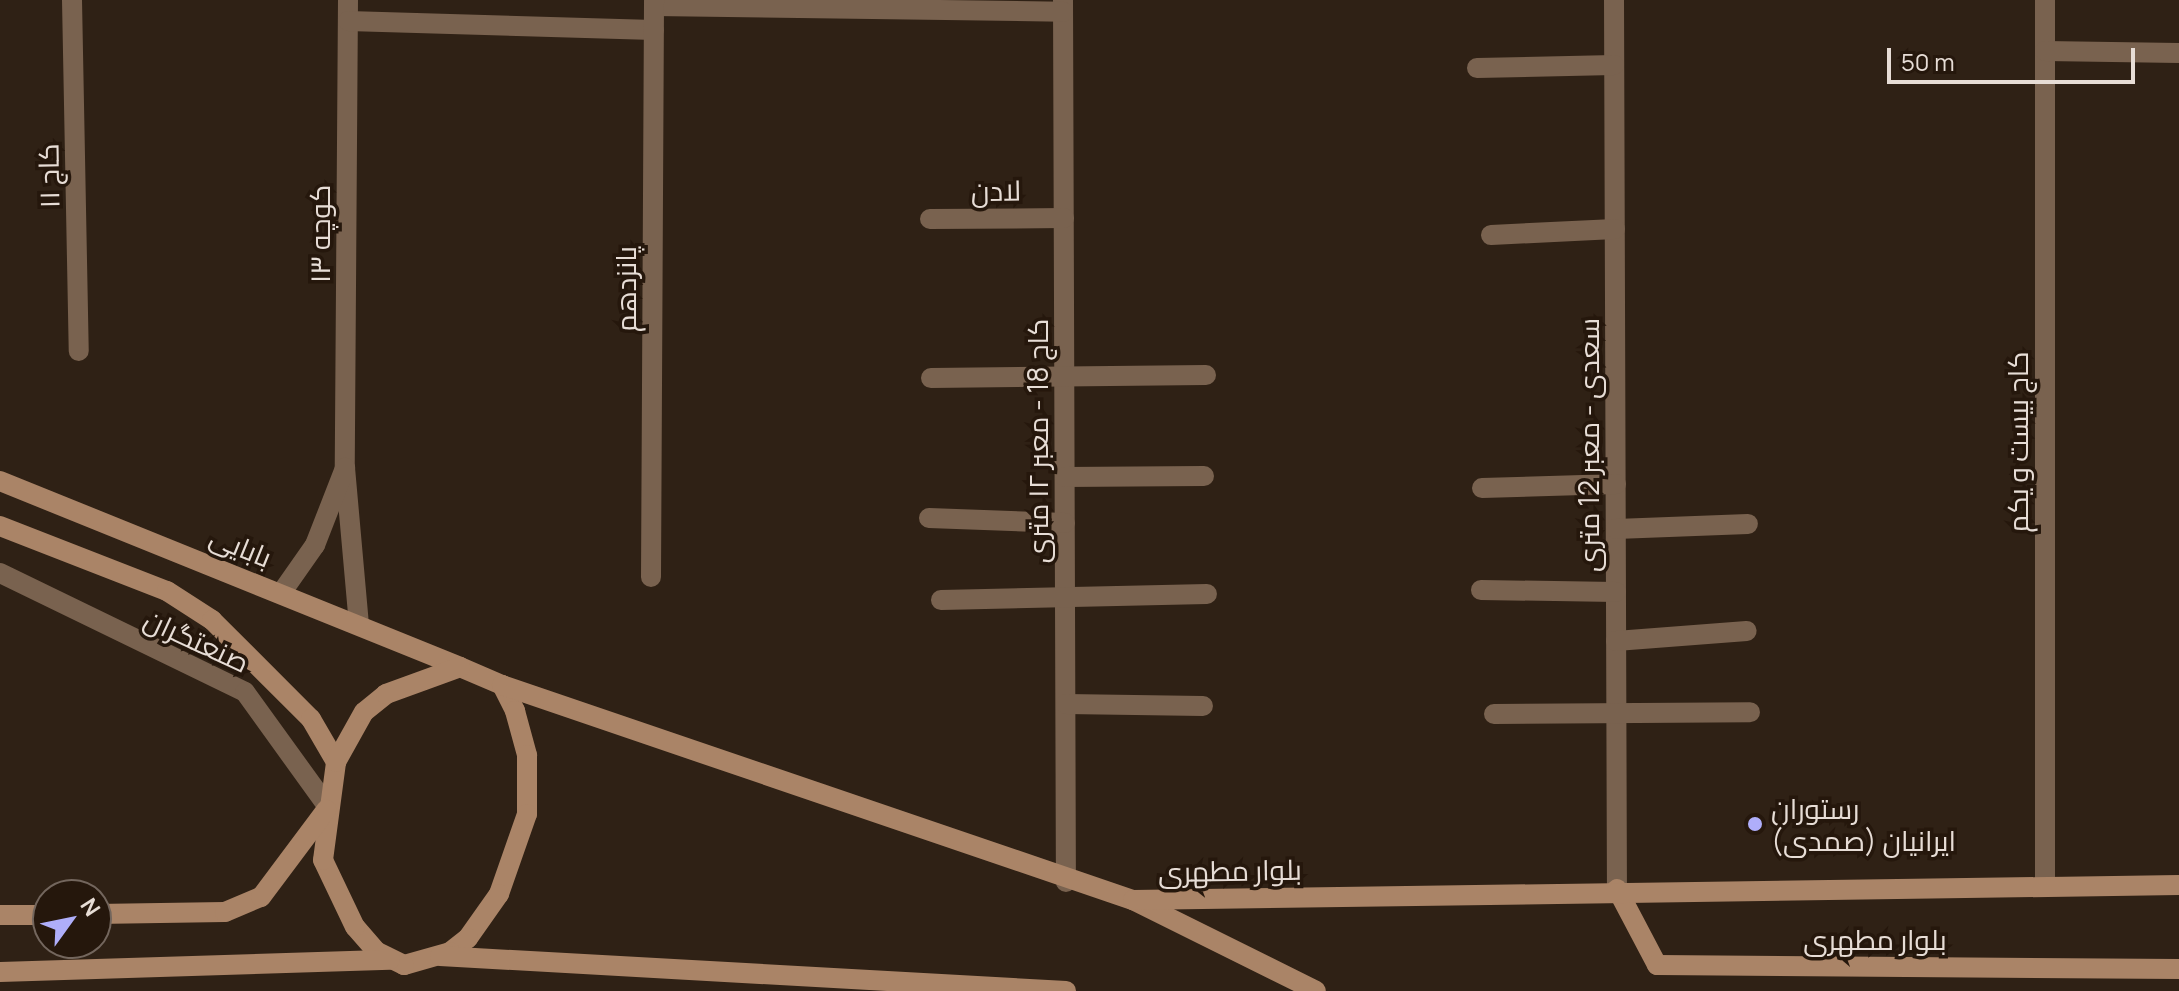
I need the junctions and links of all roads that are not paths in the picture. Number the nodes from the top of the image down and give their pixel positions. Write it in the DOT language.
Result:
graph roads {
  1 [pos="72,0"];
  2 [pos="1614,0"];
  3 [pos="2045,0"];
  4 [pos="654,3"];
  5 [pos="1063,6"];
  6 [pos="348,10"];
  7 [pos="654,30"];
  8 [pos="2045,51"];
  9 [pos="2179,53"];
  10 [pos="1614,65"];
  11 [pos="1477,68"];
  12 [pos="1064,218"];
  13 [pos="930,219"];
  14 [pos="1615,229"];
  15 [pos="1491,235"];
  16 [pos="79,351"];
  17 [pos="1206,375"];
  18 [pos="1065,377"];
  19 [pos="931,378"];
  20 [pos="345,468"];
  21 [pos="1204,476"];
  22 [pos="1065,477"];
  23 [pos="0,481"];
  24 [pos="1616,484"];
  25 [pos="1482,488"];
  26 [pos="929,518"];
  27 [pos="1065,523"];
  28 [pos="1748,524"];
  29 [pos="0,526"];
  30 [pos="1616,529"];
  31 [pos="0,573"];
  32 [pos="651,577"];
  33 [pos="1481,590"];
  34 [pos="282,592"];
  35 [pos="1616,592"];
  36 [pos="1207,594"];
  37 [pos="1065,597"];
  38 [pos="941,600"];
  39 [pos="359,624"];
  40 [pos="1747,631"];
  41 [pos="1616,641"];
  42 [pos="460,667"];
  43 [pos="502,685"];
  44 [pos="1066,704"];
  45 [pos="1203,706"];
  46 [pos="1616,711"];
  47 [pos="1750,712"];
  48 [pos="1494,714"];
  49 [pos="336,762"];
  50 [pos="328,807"];
  51 [pos="1066,882"];
  52 [pos="2045,884"];
  53 [pos="2179,885"];
  54 [pos="1617,889"];
  55 [pos="1133,900"];
  56 [pos="112,914"];
  57 [pos="0,915"];
  58 [pos="32,915"];
  59 [pos="440,956"];
  60 [pos="390,960"];
  61 [pos="2179,969"];
  62 [pos="0,972"];
  63 [pos="1066,991"];
  64 [pos="1316,991"];
  1 -- 16 [label="street, کاج ۱۱"];
  2 -- 10 [label="street, سعدی - معبر 12 متری"];
  3 -- 8 [label="street, کاج بیست و یکم"];
  4 -- 5 [label="street"];
  4 -- 7 [label="street, پانزدهم"];
  5 -- 12 [label="street, کاج 18 - معبر ۱۲ متری"];
  6 -- 7 [label="street"];
  6 -- 20 [label="street, کوچه ۱۳"];
  7 -- 32 [label="street, پانزدهم"];
  8 -- 9 [label="street"];
  8 -- 52 [label="street, کاج بیست و یکم"];
  10 -- 11 [label="street"];
  10 -- 14 [label="street, سعدی - معبر 12 متری"];
  12 -- 13 [label="street, لادن"];
  12 -- 18 [label="street, کاج 18 - معبر ۱۲ متری"];
  14 -- 15 [label="street"];
  14 -- 24 [label="street, سعدی - معبر 12 متری"];
  17 -- 18 [label="street"];
  18 -- 19 [label="street"];
  18 -- 22 [label="street, کاج 18 - معبر ۱۲ متری"];
  20 -- 34 [label="street, کوچه ۱۳"];
  20 -- 39 [label="street, کوچه ۱۳"];
  21 -- 22 [label="street"];
  22 -- 27 [label="street, کاج 18 - معبر ۱۲ متری"];
  23 -- 34 [label="main road, بابایی"];
  24 -- 25 [label="street"];
  24 -- 30 [label="street, سعدی - معبر 12 متری"];
  26 -- 27 [label="street"];
  27 -- 37 [label="street, کاج 18 - معبر ۱۲ متری"];
  28 -- 30 [label="street"];
  29 -- 49 [label="main road"];
  30 -- 35 [label="street, سعدی - معبر 12 متری"];
  31 -- 50 [label="street, صنعتگران"];
  33 -- 35 [label="street"];
  34 -- 39 [label="main road, بابایی"];
  35 -- 41 [label="street, سعدی - معبر 12 متری"];
  36 -- 37 [label="street"];
  37 -- 38 [label="street"];
  37 -- 44 [label="street, کاج 18 - معبر ۱۲ متری"];
  39 -- 42 [label="main road, بابایی"];
  40 -- 41 [label="street"];
  41 -- 46 [label="street, سعدی - معبر 12 متری"];
  42 -- 43 [label="main road"];
  42 -- 49 [label="main road"];
  43 -- 51 [label="main road"];
  43 -- 59 [label="main road"];
  44 -- 45 [label="street"];
  44 -- 51 [label="street, کاج 18 - معبر ۱۲ متری"];
  46 -- 47 [label="street"];
  46 -- 48 [label="street"];
  46 -- 54 [label="street, سعدی - معبر 12 متری"];
  49 -- 50 [label="main road"];
  50 -- 56 [label="main road"];
  50 -- 60 [label="main road"];
  51 -- 55 [label="main road"];
  52 -- 53 [label="main road, بلوار مطهری"];
  52 -- 54 [label="main road, بلوار مطهری"];
  54 -- 55 [label="main road, بلوار مطهری"];
  54 -- 61 [label="main road, بلوار مطهری"];
  55 -- 64 [label="main road"];
  57 -- 58 [label="main road"];
  59 -- 60 [label="main road"];
  59 -- 63 [label="main road"];
  60 -- 62 [label="main road"];
}
